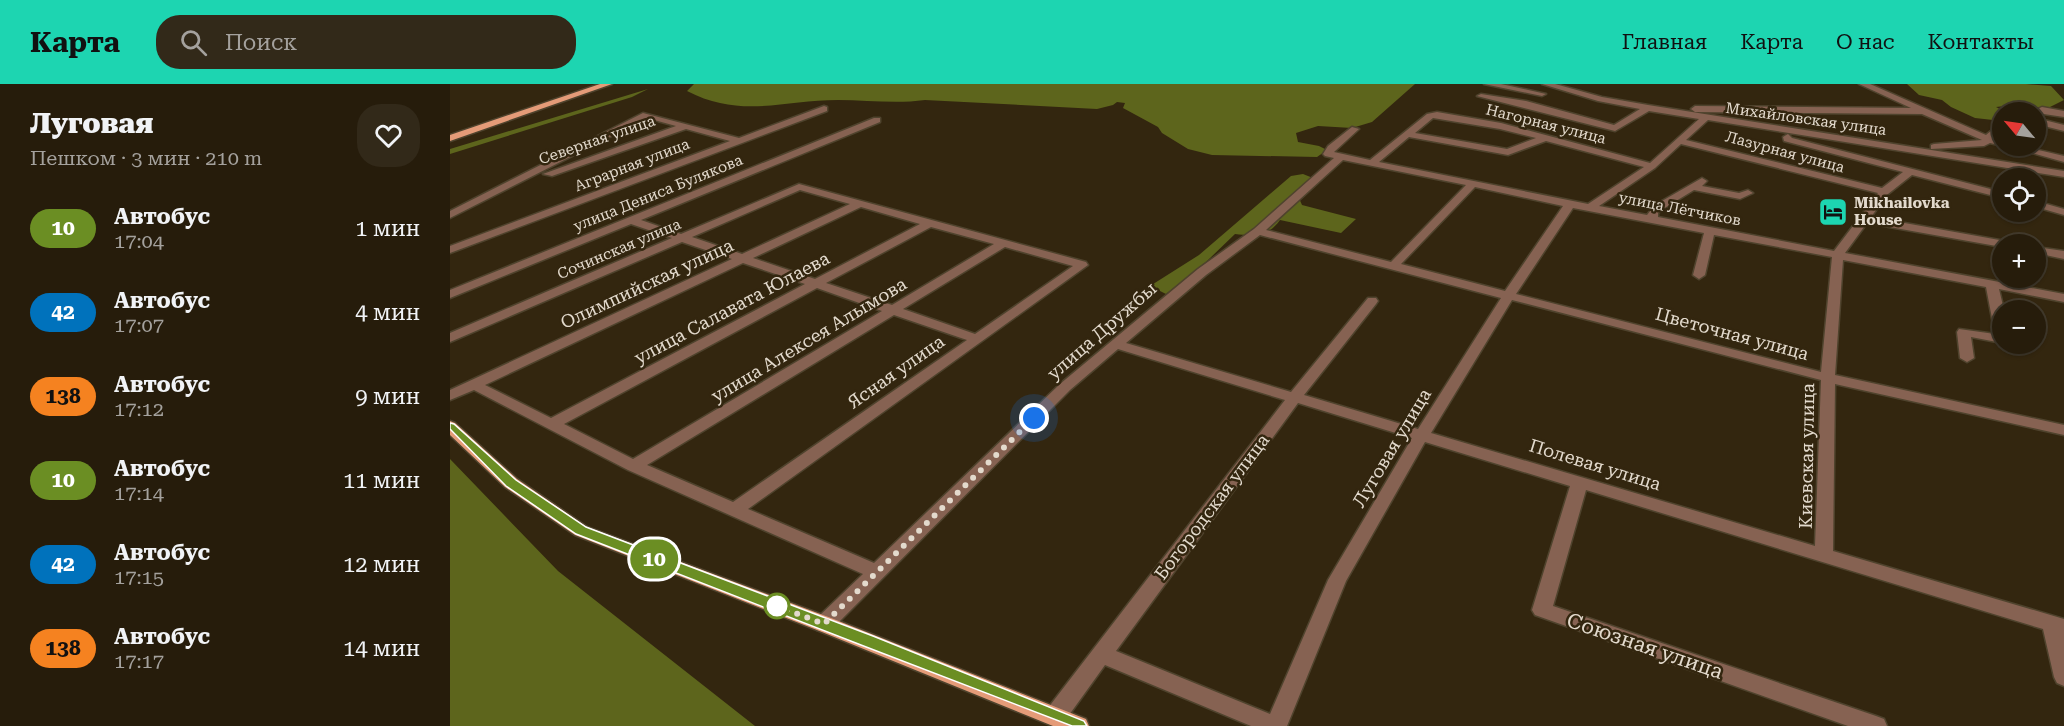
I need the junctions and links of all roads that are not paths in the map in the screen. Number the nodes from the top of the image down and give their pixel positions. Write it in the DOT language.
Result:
graph roads {
  1 [pos="608,84"];
  2 [pos="1488,84"];
  3 [pos="1546,84"];
  4 [pos="1863,84"];
  5 [pos="1556,87"];
  6 [pos="1542,94"];
  7 [pos="1481,96"];
  8 [pos="1526,104"];
  9 [pos="1648,108"];
  10 [pos="824,109"];
  11 [pos="1925,111"];
  12 [pos="2046,112"];
  13 [pos="1684,114"];
  14 [pos="2064,114"];
  15 [pos="1705,118"];
  16 [pos="877,120"];
  17 [pos="2046,124"];
  18 [pos="685,126"];
  19 [pos="2064,128"];
  20 [pos="1355,129"];
  21 [pos="1791,131"];
  22 [pos="1407,134"];
  23 [pos="1992,134"];
  24 [pos="450,138"];
  25 [pos="1544,138"];
  26 [pos="1987,139"];
  27 [pos="1992,140"];
  28 [pos="739,141"];
  29 [pos="1679,141"];
  30 [pos="1911,148"];
  31 [pos="2046,154"];
  32 [pos="1341,157"];
  33 [pos="2064,159"];
  34 [pos="1372,163"];
  35 [pos="1652,166"];
  36 [pos="1911,171"];
  37 [pos="2064,174"];
  38 [pos="518,180"];
  39 [pos="1472,185"];
  40 [pos="1884,192"];
  41 [pos="1992,192"];
  42 [pos="1749,193"];
  43 [pos="859,204"];
  44 [pos="1570,204"];
  45 [pos="1590,207"];
  46 [pos="2046,207"];
  47 [pos="2064,212"];
  48 [pos="450,214"];
  49 [pos="1652,219"];
  50 [pos="1863,219"];
  51 [pos="630,220"];
  52 [pos="930,223"];
  53 [pos="1710,230"];
  54 [pos="1258,231"];
  55 [pos="683,238"];
  56 [pos="1992,242"];
  57 [pos="1003,244"];
  58 [pos="450,250"];
  59 [pos="2046,252"];
  60 [pos="1838,254"];
  61 [pos="2064,255"];
  62 [pos="741,259"];
  63 [pos="1393,266"];
  64 [pos="1699,275"];
  65 [pos="815,284"];
  66 [pos="1992,284"];
  67 [pos="2013,288"];
  68 [pos="450,294"];
  69 [pos="1509,295"];
  70 [pos="2064,298"];
  71 [pos="1372,301"];
  72 [pos="891,311"];
  73 [pos="1992,336"];
  74 [pos="450,338"];
  75 [pos="977,339"];
  76 [pos="1115,344"];
  77 [pos="1967,358"];
  78 [pos="1828,378"];
  79 [pos="474,385"];
  80 [pos="450,396"];
  81 [pos="1294,398"];
  82 [pos="552,424"];
  83 [pos="450,426"];
  84 [pos="2064,430"];
  85 [pos="1422,434"];
  86 [pos="634,466"];
  87 [pos="1580,481"];
  88 [pos="733,511"];
  89 [pos="1824,554"];
  90 [pos="877,572"];
  91 [pos="824,624"];
  92 [pos="2058,625"];
  93 [pos="1101,654"];
  94 [pos="2064,677"];
  95 [pos="1056,715"];
  96 [pos="1078,726"];
  97 [pos="1276,726"];
  98 [pos="1876,726"];
  1 -- 24 [label="main road"];
  2 -- 6 [label="street"];
  3 -- 5 [label="street, Михайловская улица"];
  4 -- 11 [label="street"];
  5 -- 6 [label="street"];
  5 -- 9 [label="street, Михайловская улица"];
  6 -- 8 [label="street"];
  7 -- 8 [label="street"];
  8 -- 9 [label="street"];
  9 -- 13 [label="street, Михайловская улица"];
  10 -- 28 [label="street, Аграрная улица"];
  11 -- 13 [label="street"];
  11 -- 26 [label="street"];
  12 -- 14 [label="street"];
  13 -- 15 [label="street, Михайловская улица"];
  15 -- 21 [label="street, Михайловская улица"];
  15 -- 29 [label="street"];
  16 -- 51 [label="street, улица Дениса Булякова"];
  17 -- 19 [label="street"];
  18 -- 28 [label="street"];
  18 -- 38 [label="street, Северная улица"];
  18 -- 38 [label="street"];
  20 -- 32 [label="street"];
  21 -- 30 [label="street, Михайловская улица"];
  21 -- 36 [label="street"];
  22 -- 25 [label="street"];
  22 -- 25 [label="street, Нагорная улица"];
  22 -- 34 [label="street"];
  23 -- 26 [label="street"];
  25 -- 35 [label="street, Нагорная улица"];
  26 -- 27 [label="street"];
  26 -- 30 [label="street"];
  28 -- 58 [label="street, Аграрная улица"];
  29 -- 35 [label="street"];
  29 -- 40 [label="street, Лазурная улица"];
  30 -- 37 [label="street, Михайловская улица"];
  31 -- 33 [label="street"];
  32 -- 34 [label="street, улица Лётчиков"];
  32 -- 54 [label="street, улица Дружбы"];
  34 -- 39 [label="street, улица Лётчиков"];
  35 -- 45 [label="street"];
  36 -- 40 [label="street"];
  36 -- 41 [label="street"];
  38 -- 48 [label="street"];
  39 -- 44 [label="street, улица Лётчиков"];
  39 -- 63 [label="street"];
  40 -- 50 [label="street"];
  42 -- 49 [label="street"];
  43 -- 52 [label="street"];
  43 -- 55 [label="street, Сочинская улица"];
  43 -- 62 [label="street, Олимпийская улица"];
  44 -- 45 [label="street, улица Лётчиков"];
  44 -- 69 [label="street, Луговая улица"];
  45 -- 49 [label="street, улица Лётчиков"];
  46 -- 47 [label="street"];
  49 -- 53 [label="street, улица Лётчиков"];
  50 -- 56 [label="street"];
  50 -- 60 [label="street"];
  51 -- 55 [label="street"];
  51 -- 68 [label="street, улица Дениса Булякова"];
  52 -- 57 [label="street"];
  52 -- 65 [label="street, улица Салавата Юлаева"];
  53 -- 60 [label="street, улица Лётчиков"];
  53 -- 64 [label="street"];
  54 -- 63 [label="street, Цветочная улица"];
  54 -- 76 [label="street, улица Дружбы"];
  55 -- 62 [label="street"];
  55 -- 74 [label="street, Сочинская улица"];
  57 -- 72 [label="street, улица Алексея Алымова"];
  57 -- 75 [label="street, Ясная улица"];
  59 -- 61 [label="street"];
  60 -- 66 [label="street, улица Лётчиков"];
  60 -- 78 [label="street, Киевская улица"];
  62 -- 65 [label="street"];
  62 -- 79 [label="street, Олимпийская улица"];
  63 -- 69 [label="street, Цветочная улица"];
  65 -- 72 [label="street"];
  65 -- 82 [label="street, улица Салавата Юлаева"];
  67 -- 70 [label="street, улица Лётчиков"];
  69 -- 78 [label="street, Цветочная улица"];
  69 -- 85 [label="street, Луговая улица"];
  71 -- 81 [label="street, Богородская улица"];
  72 -- 75 [label="street"];
  72 -- 86 [label="street, улица Алексея Алымова"];
  73 -- 77 [label="street"];
  75 -- 88 [label="street, Ясная улица"];
  76 -- 81 [label="street, Полевая улица"];
  76 -- 90 [label="street, улица Дружбы"];
  78 -- 84 [label="street, Цветочная улица"];
  78 -- 89 [label="street, Киевская улица"];
  79 -- 80 [label="street, Олимпийская улица"];
  79 -- 82 [label="street"];
  81 -- 85 [label="street, Полевая улица"];
  81 -- 93 [label="street, Богородская улица"];
  82 -- 86 [label="street"];
  83 -- 91 [label="main road"];
  85 -- 87 [label="street, Полевая улица"];
  85 -- 97 [label="street, Луговая улица"];
  86 -- 88 [label="street"];
  87 -- 89 [label="street, Полевая улица"];
  87 -- 98 [label="street, Союзная улица"];
  88 -- 90 [label="street"];
  89 -- 92 [label="street, Полевая улица"];
  90 -- 91 [label="street, улица Дружбы"];
  91 -- 95 [label="main road"];
  92 -- 94 [label="street"];
  93 -- 95 [label="street, Богородская улица"];
  93 -- 97 [label="street"];
  95 -- 96 [label="main road"];
}
